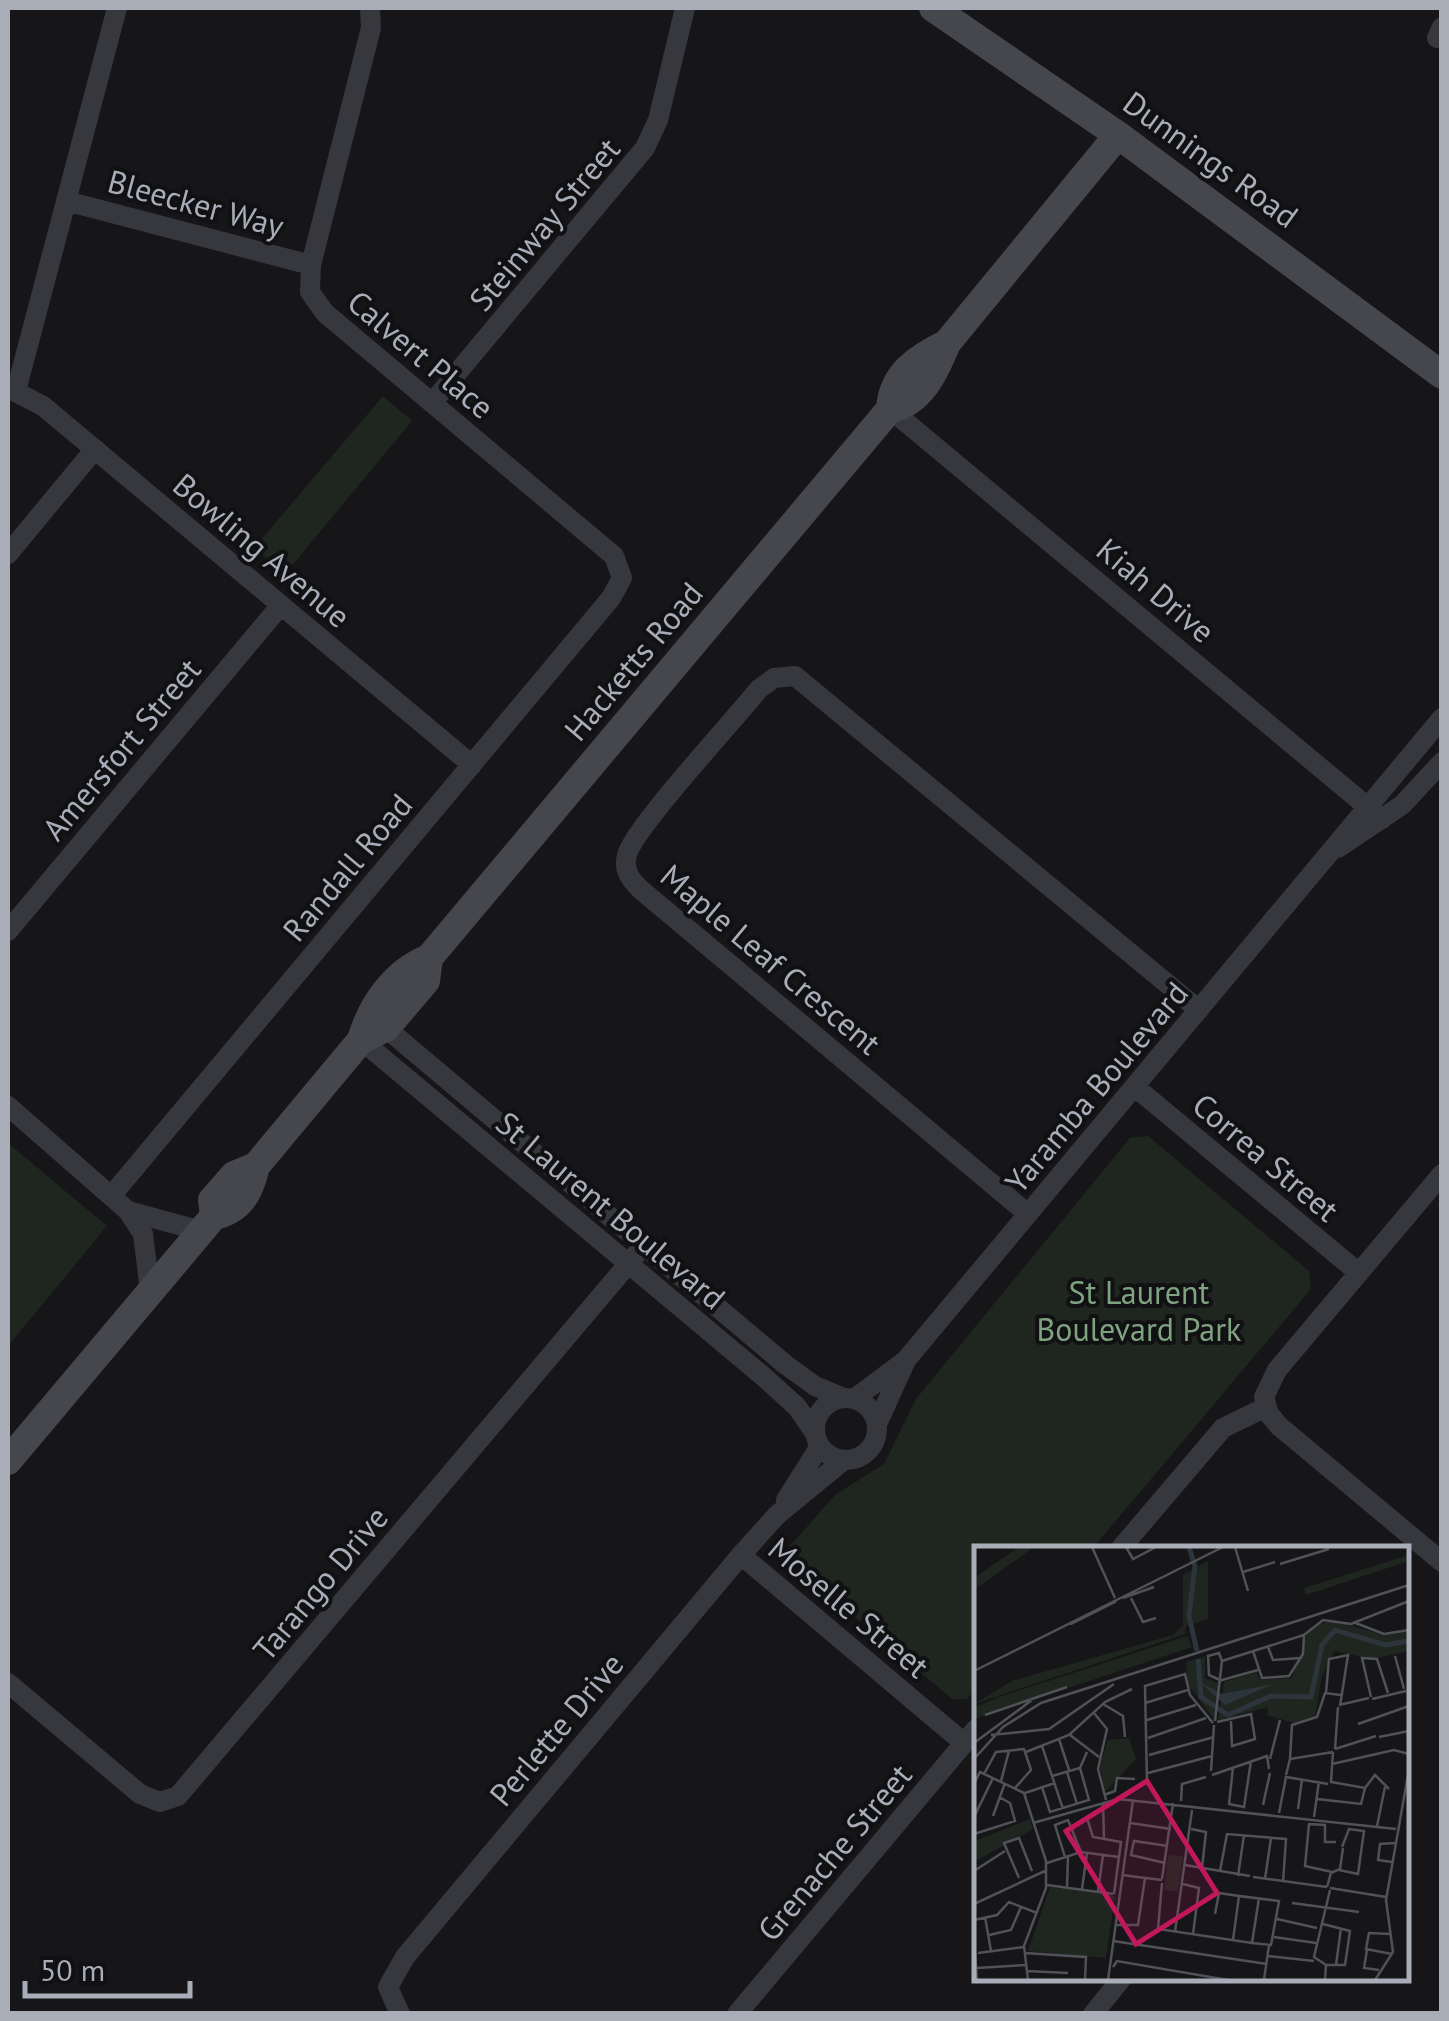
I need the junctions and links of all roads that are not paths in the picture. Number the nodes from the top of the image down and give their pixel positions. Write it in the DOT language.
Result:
graph roads {
  1 [pos="117,8"];
  2 [pos="370,8"];
  3 [pos="685,8"];
  4 [pos="933,8"];
  5 [pos="1118,135"];
  6 [pos="66,200"];
  7 [pos="310,264"];
  8 [pos="1442,375"];
  9 [pos="12,390"];
  10 [pos="432,403"];
  11 [pos="890,408"];
  12 [pos="95,449"];
  13 [pos="8,554"];
  14 [pos="622,574"];
  15 [pos="280,605"];
  16 [pos="1442,718"];
  17 [pos="1442,762"];
  18 [pos="472,765"];
  19 [pos="1374,812"];
  20 [pos="8,931"];
  21 [pos="1199,1010"];
  22 [pos="372,1027"];
  23 [pos="1135,1087"];
  24 [pos="8,1106"];
  25 [pos="1442,1174"];
  26 [pos="112,1195"];
  27 [pos="128,1210"];
  28 [pos="1028,1214"];
  29 [pos="216,1219"];
  30 [pos="645,1244"];
  31 [pos="628,1264"];
  32 [pos="1358,1273"];
  33 [pos="150,1291"];
  34 [pos="906,1360"];
  35 [pos="849,1398"];
  36 [pos="1266,1407"];
  37 [pos="877,1424"];
  38 [pos="817,1439"];
  39 [pos="8,1460"];
  40 [pos="844,1460"];
  41 [pos="777,1515"];
  42 [pos="1123,1546"];
  43 [pos="741,1555"];
  44 [pos="1442,1562"];
  45 [pos="8,1682"];
  46 [pos="970,1736"];
  47 [pos="1120,1981"];
  48 [pos="400,2014"];
  49 [pos="737,2014"];
  50 [pos="1093,2014"];
  1 -- 6 [label="street"];
  2 -- 7 [label="street, Calvert Place"];
  3 -- 10 [label="street, Steinway Street"];
  4 -- 5 [label="street, Dunnings Road"];
  5 -- 8 [label="street, Dunnings Road"];
  5 -- 11 [label="street, Hacketts Road"];
  6 -- 7 [label="street, Bleecker Way"];
  6 -- 9 [label="street"];
  7 -- 10 [label="street, Calvert Place"];
  9 -- 12 [label="street, Bowling Avenue"];
  10 -- 14 [label="street, Calvert Place"];
  11 -- 19 [label="street, Kiah Drive"];
  11 -- 22 [label="street, Hacketts Road"];
  12 -- 13 [label="street"];
  12 -- 15 [label="street, Bowling Avenue"];
  14 -- 18 [label="street, Randall Road"];
  15 -- 18 [label="street, Bowling Avenue"];
  15 -- 20 [label="street, Amersfort Street"];
  16 -- 19 [label="street, Yaramba Boulevard"];
  17 -- 19 [label="street, Yaramba Boulevard"];
  18 -- 26 [label="street, Randall Road"];
  19 -- 21 [label="street, Yaramba Boulevard"];
  21 -- 23 [label="street, Yaramba Boulevard"];
  21 -- 28 [label="street, Maple Leaf Crescent"];
  22 -- 29 [label="street, Hacketts Road"];
  22 -- 30 [label="street, St Laurent Boulevard"];
  22 -- 31 [label="street, St Laurent Boulevard"];
  23 -- 28 [label="street, Yaramba Boulevard"];
  23 -- 32 [label="street, Correa Street"];
  24 -- 26 [label="street"];
  25 -- 32 [label="street"];
  26 -- 27 [label="street"];
  27 -- 29 [label="street"];
  27 -- 33 [label="street"];
  28 -- 34 [label="street, Yaramba Boulevard"];
  29 -- 33 [label="street, Hacketts Road"];
  30 -- 31 [label="street, Tarango Drive"];
  30 -- 35 [label="street, St Laurent Boulevard"];
  31 -- 38 [label="street, St Laurent Boulevard"];
  31 -- 45 [label="street, Tarango Drive"];
  32 -- 36 [label="street"];
  33 -- 39 [label="street, Hacketts Road"];
  34 -- 35 [label="street, Yaramba Boulevard"];
  34 -- 37 [label="street, Yaramba Boulevard"];
  35 -- 37 [label="street"];
  35 -- 38 [label="street"];
  36 -- 42 [label="street"];
  36 -- 44 [label="street"];
  37 -- 40 [label="street"];
  38 -- 40 [label="street"];
  38 -- 41 [label="street, Perlette Drive"];
  40 -- 41 [label="street, Perlette Drive"];
  41 -- 43 [label="street, Perlette Drive"];
  43 -- 46 [label="street, Moselle Street"];
  43 -- 48 [label="street, Perlette Drive"];
  46 -- 49 [label="street, Grenache Street"];
  47 -- 50 [label="street"];
}
